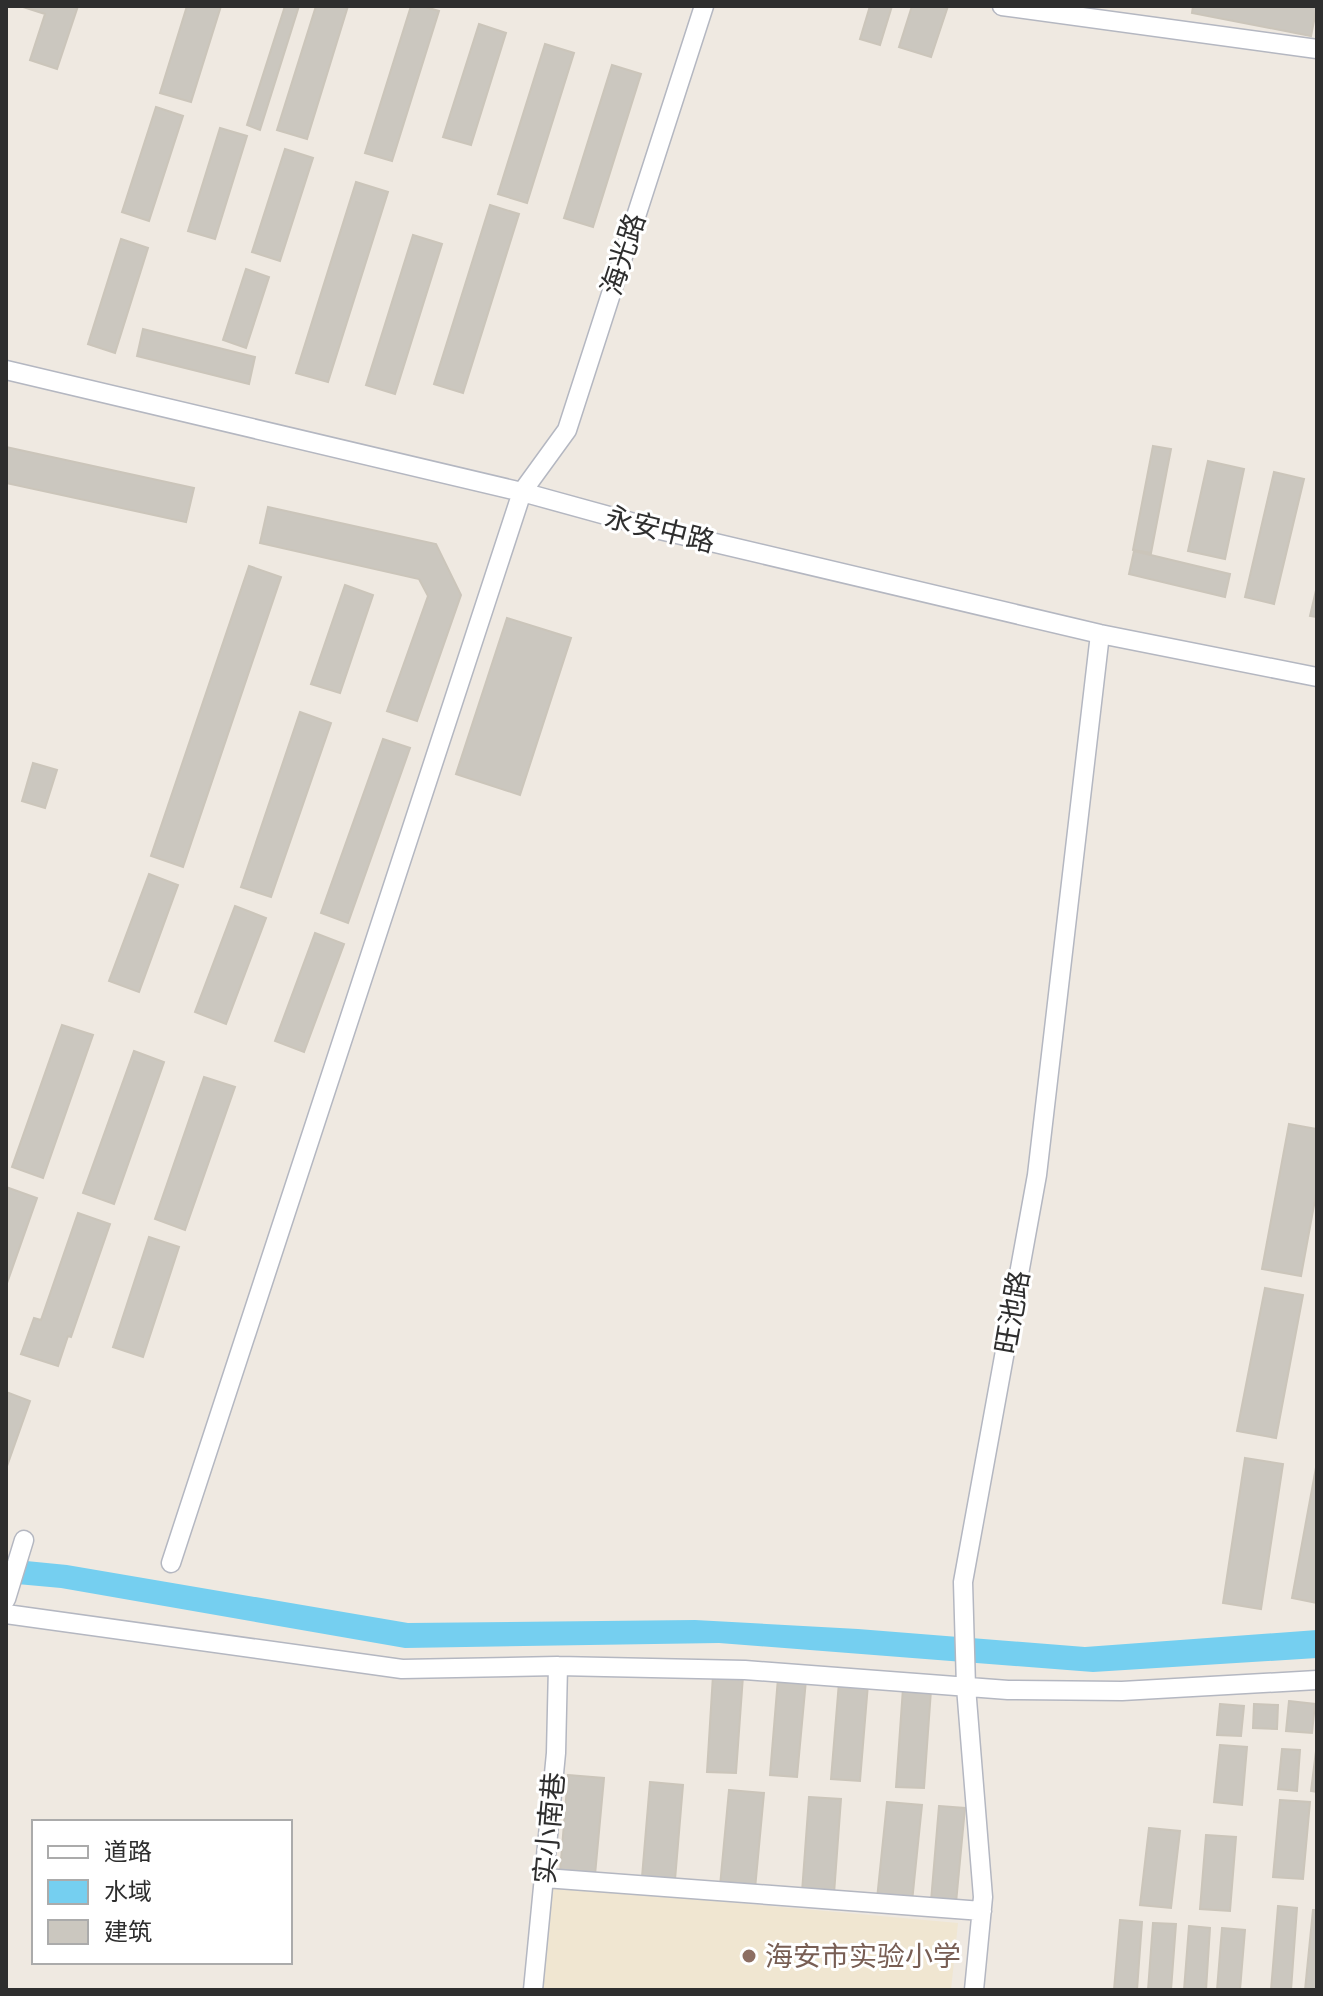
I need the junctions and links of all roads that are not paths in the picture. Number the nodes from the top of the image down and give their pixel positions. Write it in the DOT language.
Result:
graph roads {
  1 [pos="704,6"];
  2 [pos="1002,6"];
  3 [pos="1317,49"];
  4 [pos="6,370"];
  5 [pos="522,492"];
  6 [pos="1100,634"];
  7 [pos="1317,677"];
  8 [pos="23,1544"];
  9 [pos="171,1563"];
  10 [pos="6,1599"];
  11 [pos="6,1614"];
  12 [pos="558,1666"];
  13 [pos="1317,1680"];
  14 [pos="966,1687"];
  15 [pos="545,1878"];
  16 [pos="982,1911"];
  17 [pos="533,1990"];
  18 [pos="974,1990"];
  1 -- 5 [label="street, 海光路"];
  2 -- 3 [label="street"];
  4 -- 5 [label="street, 永安中路"];
  5 -- 6 [label="street, 永安中路"];
  5 -- 9 [label="street, 海光路"];
  6 -- 7 [label="street, 永安中路"];
  6 -- 14 [label="street, 旺池路"];
  8 -- 10 [label="street"];
  11 -- 12 [label="street"];
  12 -- 14 [label="street"];
  12 -- 15 [label="street, 实小南巷"];
  13 -- 14 [label="street"];
  14 -- 16 [label="street, 旺池路"];
  15 -- 16 [label="street"];
  15 -- 17 [label="street, 实小南巷"];
  16 -- 18 [label="street, 旺池路"];
}
